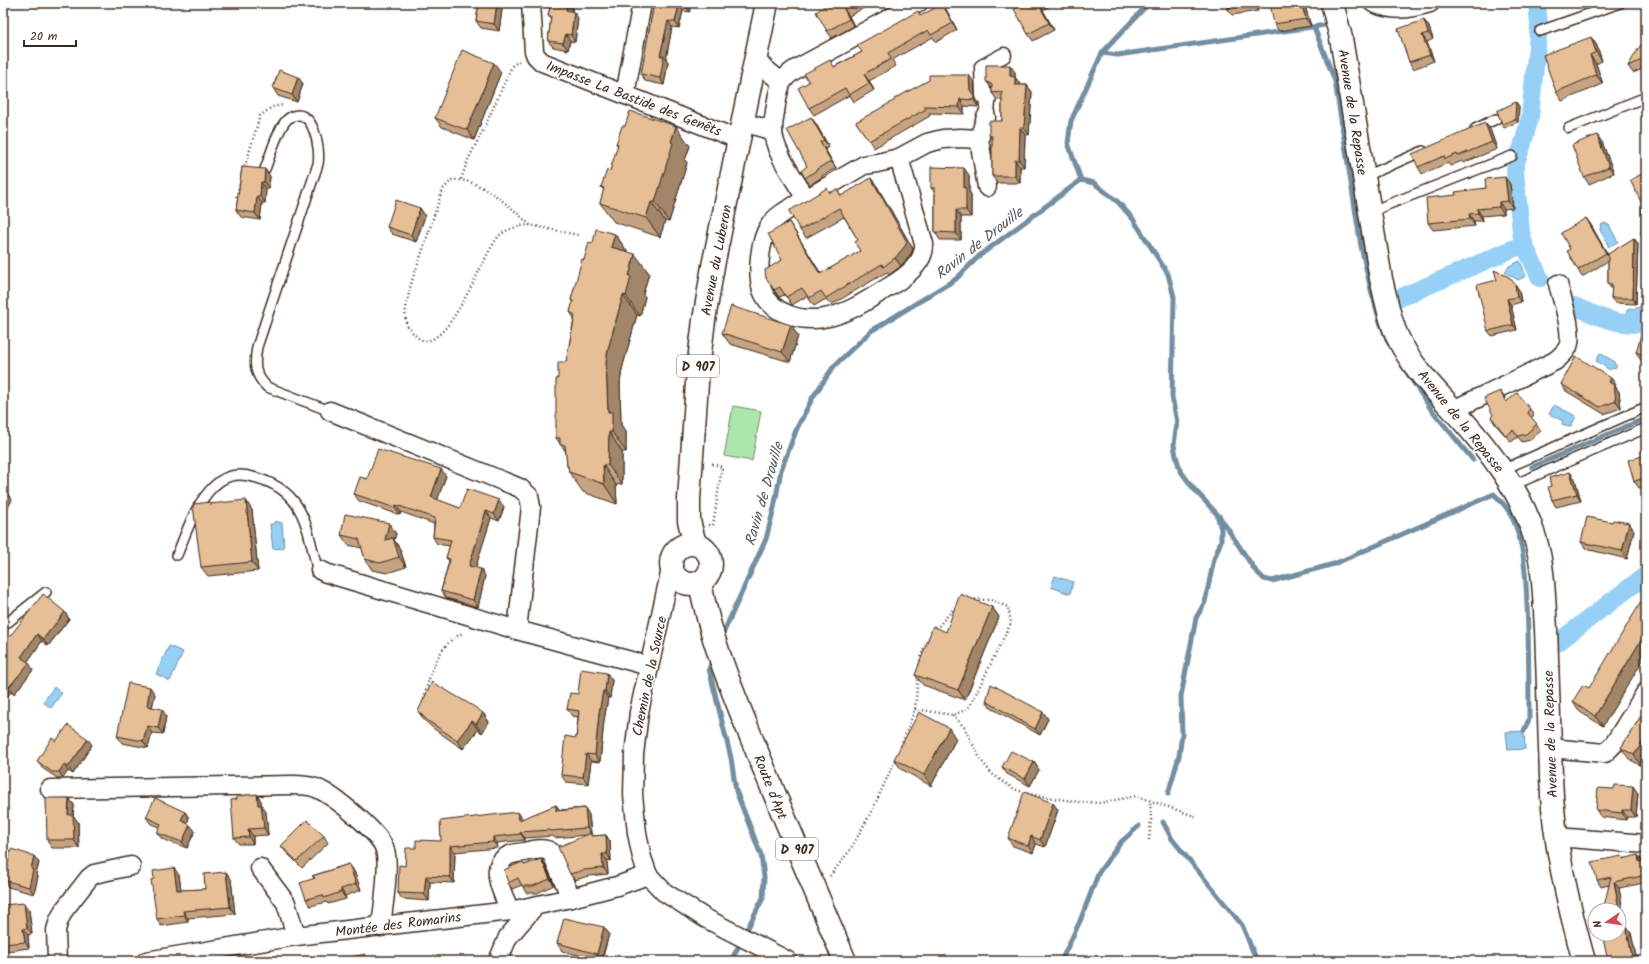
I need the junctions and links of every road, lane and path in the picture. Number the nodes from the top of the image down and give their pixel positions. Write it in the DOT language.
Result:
graph roads {
  1 [pos="531,3"];
  2 [pos="642,3"];
  3 [pos="767,3"];
  4 [pos="918,3"];
  5 [pos="1332,3"];
  6 [pos="1374,3"];
  7 [pos="1430,3"];
  8 [pos="1620,3"];
  9 [pos="1540,31"];
  10 [pos="1004,55"];
  11 [pos="536,56"];
  12 [pos="755,60"];
  13 [pos="781,82"];
  14 [pos="625,95"];
  15 [pos="1646,97"];
  16 [pos="986,117"];
  17 [pos="1496,120"];
  18 [pos="1569,128"];
  19 [pos="741,131"];
  20 [pos="773,131"];
  21 [pos="1465,133"];
  22 [pos="979,139"];
  23 [pos="1429,149"];
  24 [pos="1512,156"];
  25 [pos="899,158"];
  26 [pos="265,169"];
  27 [pos="1364,177"];
  28 [pos="461,179"];
  29 [pos="987,187"];
  30 [pos="806,199"];
  31 [pos="1369,212"];
  32 [pos="530,225"];
  33 [pos="578,235"];
  34 [pos="1558,284"];
  35 [pos="1646,407"];
  36 [pos="1453,410"];
  37 [pos="330,411"];
  38 [pos="1646,428"];
  39 [pos="705,461"];
  40 [pos="1507,478"];
  41 [pos="689,521"];
  42 [pos="688,545"];
  43 [pos="177,555"];
  44 [pos="320,570"];
  45 [pos="685,579"];
  46 [pos="46,592"];
  47 [pos="966,599"];
  48 [pos="959,603"];
  49 [pos="3,626"];
  50 [pos="517,630"];
  51 [pos="465,632"];
  52 [pos="649,666"];
  53 [pos="919,666"];
  54 [pos="918,673"];
  55 [pos="1646,692"];
  56 [pos="423,704"];
  57 [pos="915,709"];
  58 [pos="953,714"];
  59 [pos="1550,748"];
  60 [pos="900,750"];
  61 [pos="896,757"];
  62 [pos="50,789"];
  63 [pos="1150,801"];
  64 [pos="1197,818"];
  65 [pos="1556,837"];
  66 [pos="1149,840"];
  67 [pos="1646,844"];
  68 [pos="131,866"];
  69 [pos="260,868"];
  70 [pos="648,875"];
  71 [pos="816,894"];
  72 [pos="571,898"];
  73 [pos="535,906"];
  74 [pos="510,911"];
  75 [pos="381,927"];
  76 [pos="296,936"];
  77 [pos="784,959"];
  78 [pos="57,961"];
  79 [pos="146,961"];
  80 [pos="498,961"];
  81 [pos="845,961"];
  82 [pos="1584,961"];
  1 -- 11 [label="street, Impasse La Bastide des Genêts"];
  2 -- 14 [label="street"];
  3 -- 12 [label="main road, Avenue du Luberon / D 907"];
  4 -- 13 [label="street"];
  5 -- 27 [label="main road, Avenue de la Repasse"];
  6 -- 7 [label="street"];
  8 -- 9 [label="lane"];
  10 -- 16 [label="street"];
  11 -- 14 [label="street, Impasse La Bastide des Genêts"];
  11 -- 28 [label="path"];
  12 -- 13 [label="street"];
  12 -- 19 [label="main road, Avenue du Luberon / D 907"];
  13 -- 20 [label="street"];
  14 -- 19 [label="street, Impasse La Bastide des Genêts"];
  15 -- 18 [label="lane"];
  16 -- 22 [label="street"];
  17 -- 21 [label="lane"];
  19 -- 20 [label="street, Impasse La Bastide des Genêts"];
  19 -- 41 [label="main road, Avenue du Luberon / D 907"];
  20 -- 30 [label="street"];
  22 -- 25 [label="street"];
  22 -- 29 [label="street"];
  23 -- 27 [label="lane"];
  24 -- 31 [label="lane"];
  25 -- 30 [label="street"];
  25 -- 30 [label="street"];
  26 -- 37 [label="lane"];
  27 -- 31 [label="main road, Avenue de la Repasse"];
  28 -- 32 [label="path"];
  28 -- 32 [label="path"];
  31 -- 36 [label="main road, Avenue de la Repasse"];
  32 -- 33 [label="path"];
  34 -- 36 [label="street"];
  35 -- 40 [label="lane"];
  36 -- 40 [label="main road, Avenue de la Repasse"];
  37 -- 50 [label="street"];
  38 -- 40 [label="lane"];
  39 -- 41 [label="path"];
  40 -- 59 [label="main road, Avenue de la Repasse"];
  41 -- 42 [label="main road, Avenue du Luberon / D 907"];
  42 -- 45 [label="main road"];
  42 -- 45 [label="main road"];
  43 -- 44 [label="lane"];
  44 -- 50 [label="street"];
  45 -- 52 [label="street, Chemin de la Source"];
  45 -- 71 [label="main road, Route d'Apt / D 907"];
  46 -- 49 [label="lane"];
  47 -- 58 [label="path"];
  48 -- 53 [label="path"];
  50 -- 52 [label="street"];
  51 -- 56 [label="path"];
  52 -- 70 [label="street, Chemin de la Source"];
  54 -- 57 [label="path"];
  55 -- 59 [label="street"];
  57 -- 58 [label="path"];
  57 -- 60 [label="path"];
  58 -- 63 [label="path"];
  59 -- 65 [label="main road, Avenue de la Repasse"];
  61 -- 71 [label="path"];
  62 -- 75 [label="street"];
  63 -- 64 [label="path"];
  63 -- 66 [label="path"];
  65 -- 67 [label="street"];
  65 -- 82 [label="main road, Avenue de la Repasse"];
  68 -- 78 [label="street"];
  69 -- 76 [label="street"];
  70 -- 72 [label="street, Montée des Romarins"];
  70 -- 77 [label="street, Chemin de la Source"];
  71 -- 81 [label="main road, Route d'Apt / D 907"];
  72 -- 73 [label="street, Montée des Romarins"];
  72 -- 74 [label="street"];
  73 -- 74 [label="street, Montée des Romarins"];
  73 -- 80 [label="street"];
  74 -- 75 [label="street, Montée des Romarins"];
  75 -- 76 [label="street, Montée des Romarins"];
  76 -- 79 [label="street, Montée des Romarins"];
}
